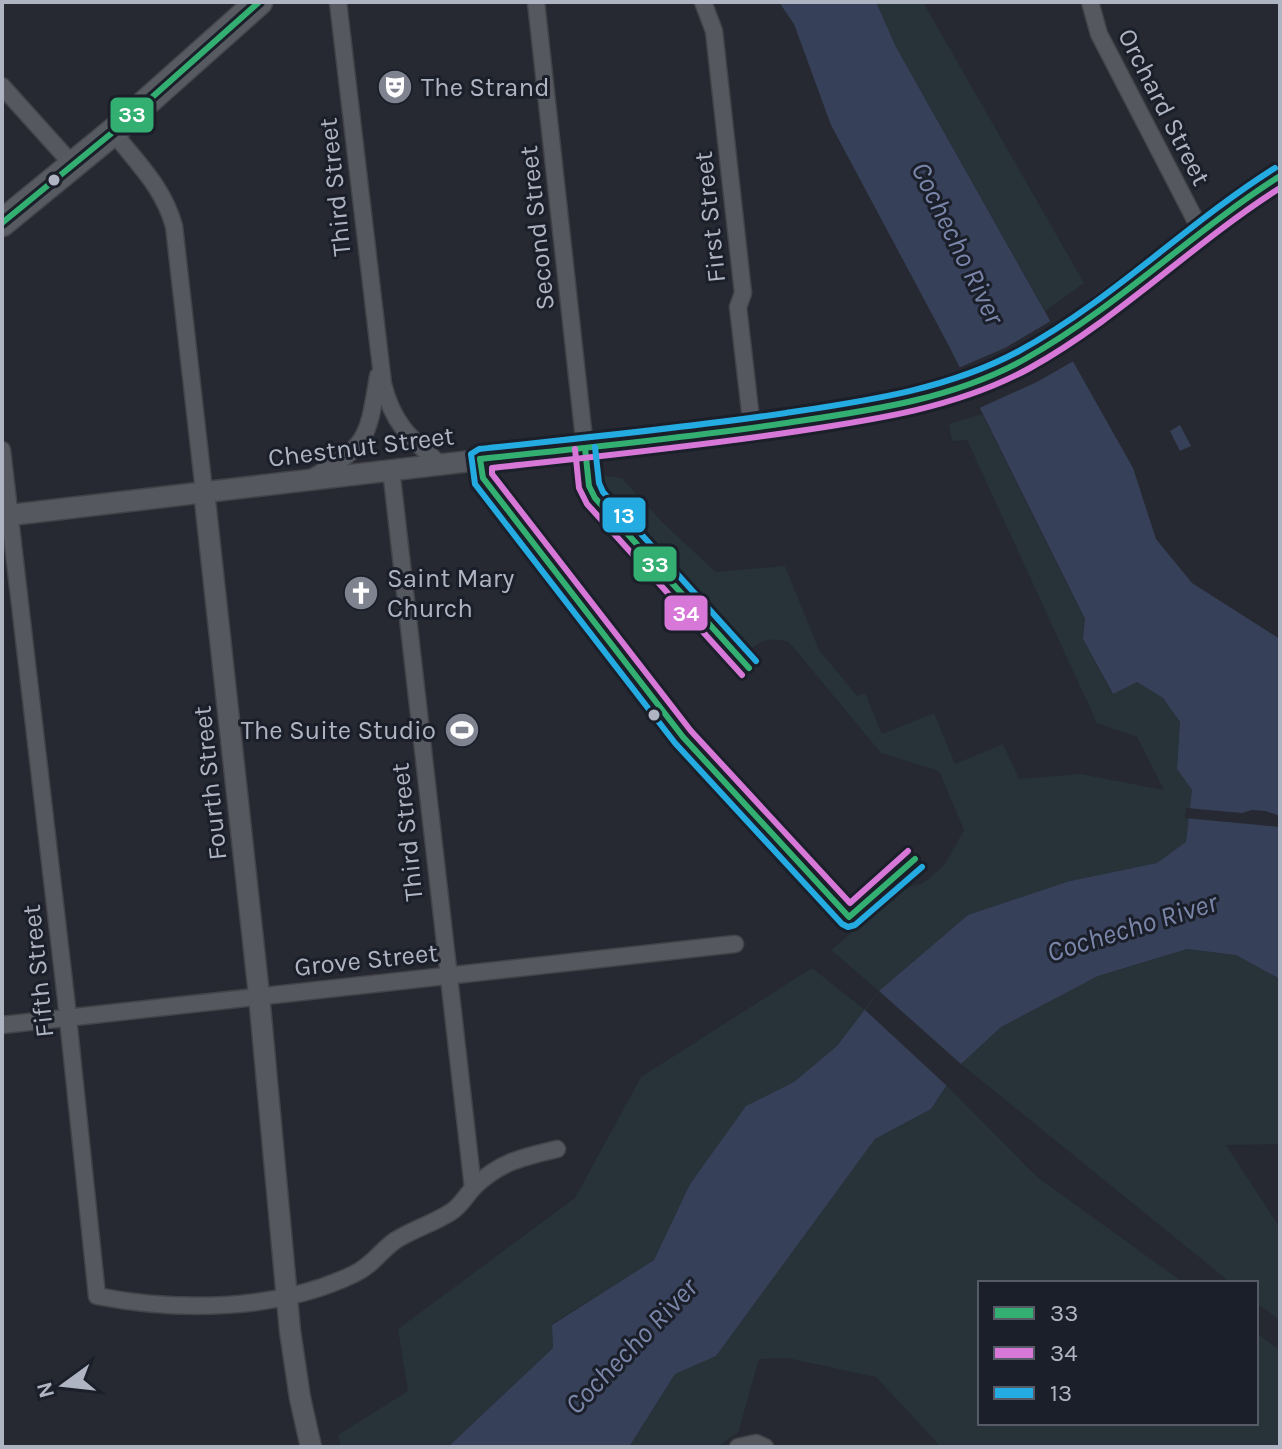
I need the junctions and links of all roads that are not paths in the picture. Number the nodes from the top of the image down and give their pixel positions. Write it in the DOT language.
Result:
graph roads {
  1 [pos="259,2"];
  2 [pos="338,2"];
  3 [pos="536,2"];
  4 [pos="703,2"];
  5 [pos="1090,2"];
  6 [pos="2,86"];
  7 [pos="113,132"];
  8 [pos="73,165"];
  9 [pos="1280,176"];
  10 [pos="2,223"];
  11 [pos="1201,231"];
  12 [pos="380,367"];
  13 [pos="752,428"];
  14 [pos="585,448"];
  15 [pos="2,450"];
  16 [pos="440,464"];
  17 [pos="391,469"];
  18 [pos="309,479"];
  19 [pos="204,491"];
  20 [pos="8,522"];
  21 [pos="735,944"];
  22 [pos="447,975"];
  23 [pos="259,995"];
  24 [pos="68,1018"];
  25 [pos="2,1025"];
  26 [pos="557,1149"];
  27 [pos="473,1188"];
  28 [pos="288,1296"];
  29 [pos="760,1445"];
  30 [pos="311,1447"];
  31 [pos="738,1447"];
  1 -- 7 [label="main road"];
  2 -- 12 [label="street, Third Street"];
  3 -- 14 [label="street, Second Street"];
  4 -- 13 [label="street, First Street"];
  5 -- 11 [label="street, Orchard Street"];
  6 -- 8 [label="street"];
  7 -- 8 [label="main road"];
  7 -- 19 [label="street, Fourth Street"];
  8 -- 10 [label="main road"];
  9 -- 11 [label="street, Chestnut Street"];
  11 -- 13 [label="street, Chestnut Street"];
  12 -- 16 [label="street, Third Street"];
  12 -- 18 [label="street, Third Street"];
  13 -- 14 [label="street, Chestnut Street"];
  14 -- 16 [label="street, Chestnut Street"];
  15 -- 20 [label="street, Fifth Street"];
  16 -- 17 [label="street, Chestnut Street"];
  17 -- 18 [label="street, Chestnut Street"];
  17 -- 22 [label="street, Third Street"];
  18 -- 19 [label="street, Chestnut Street"];
  19 -- 20 [label="street, Chestnut Street"];
  19 -- 23 [label="street, Fourth Street"];
  20 -- 24 [label="street, Fifth Street"];
  21 -- 22 [label="street, Grove Street"];
  22 -- 23 [label="street, Grove Street"];
  22 -- 27 [label="street, Third Street"];
  23 -- 24 [label="street, Grove Street"];
  23 -- 28 [label="street, Fourth Street"];
  24 -- 25 [label="street, Grove Street"];
  24 -- 28 [label="street, Fifth Street"];
  26 -- 27 [label="street"];
  27 -- 28 [label="street"];
  28 -- 30 [label="street, Fourth Street"];
  29 -- 31 [label="street"];
}
